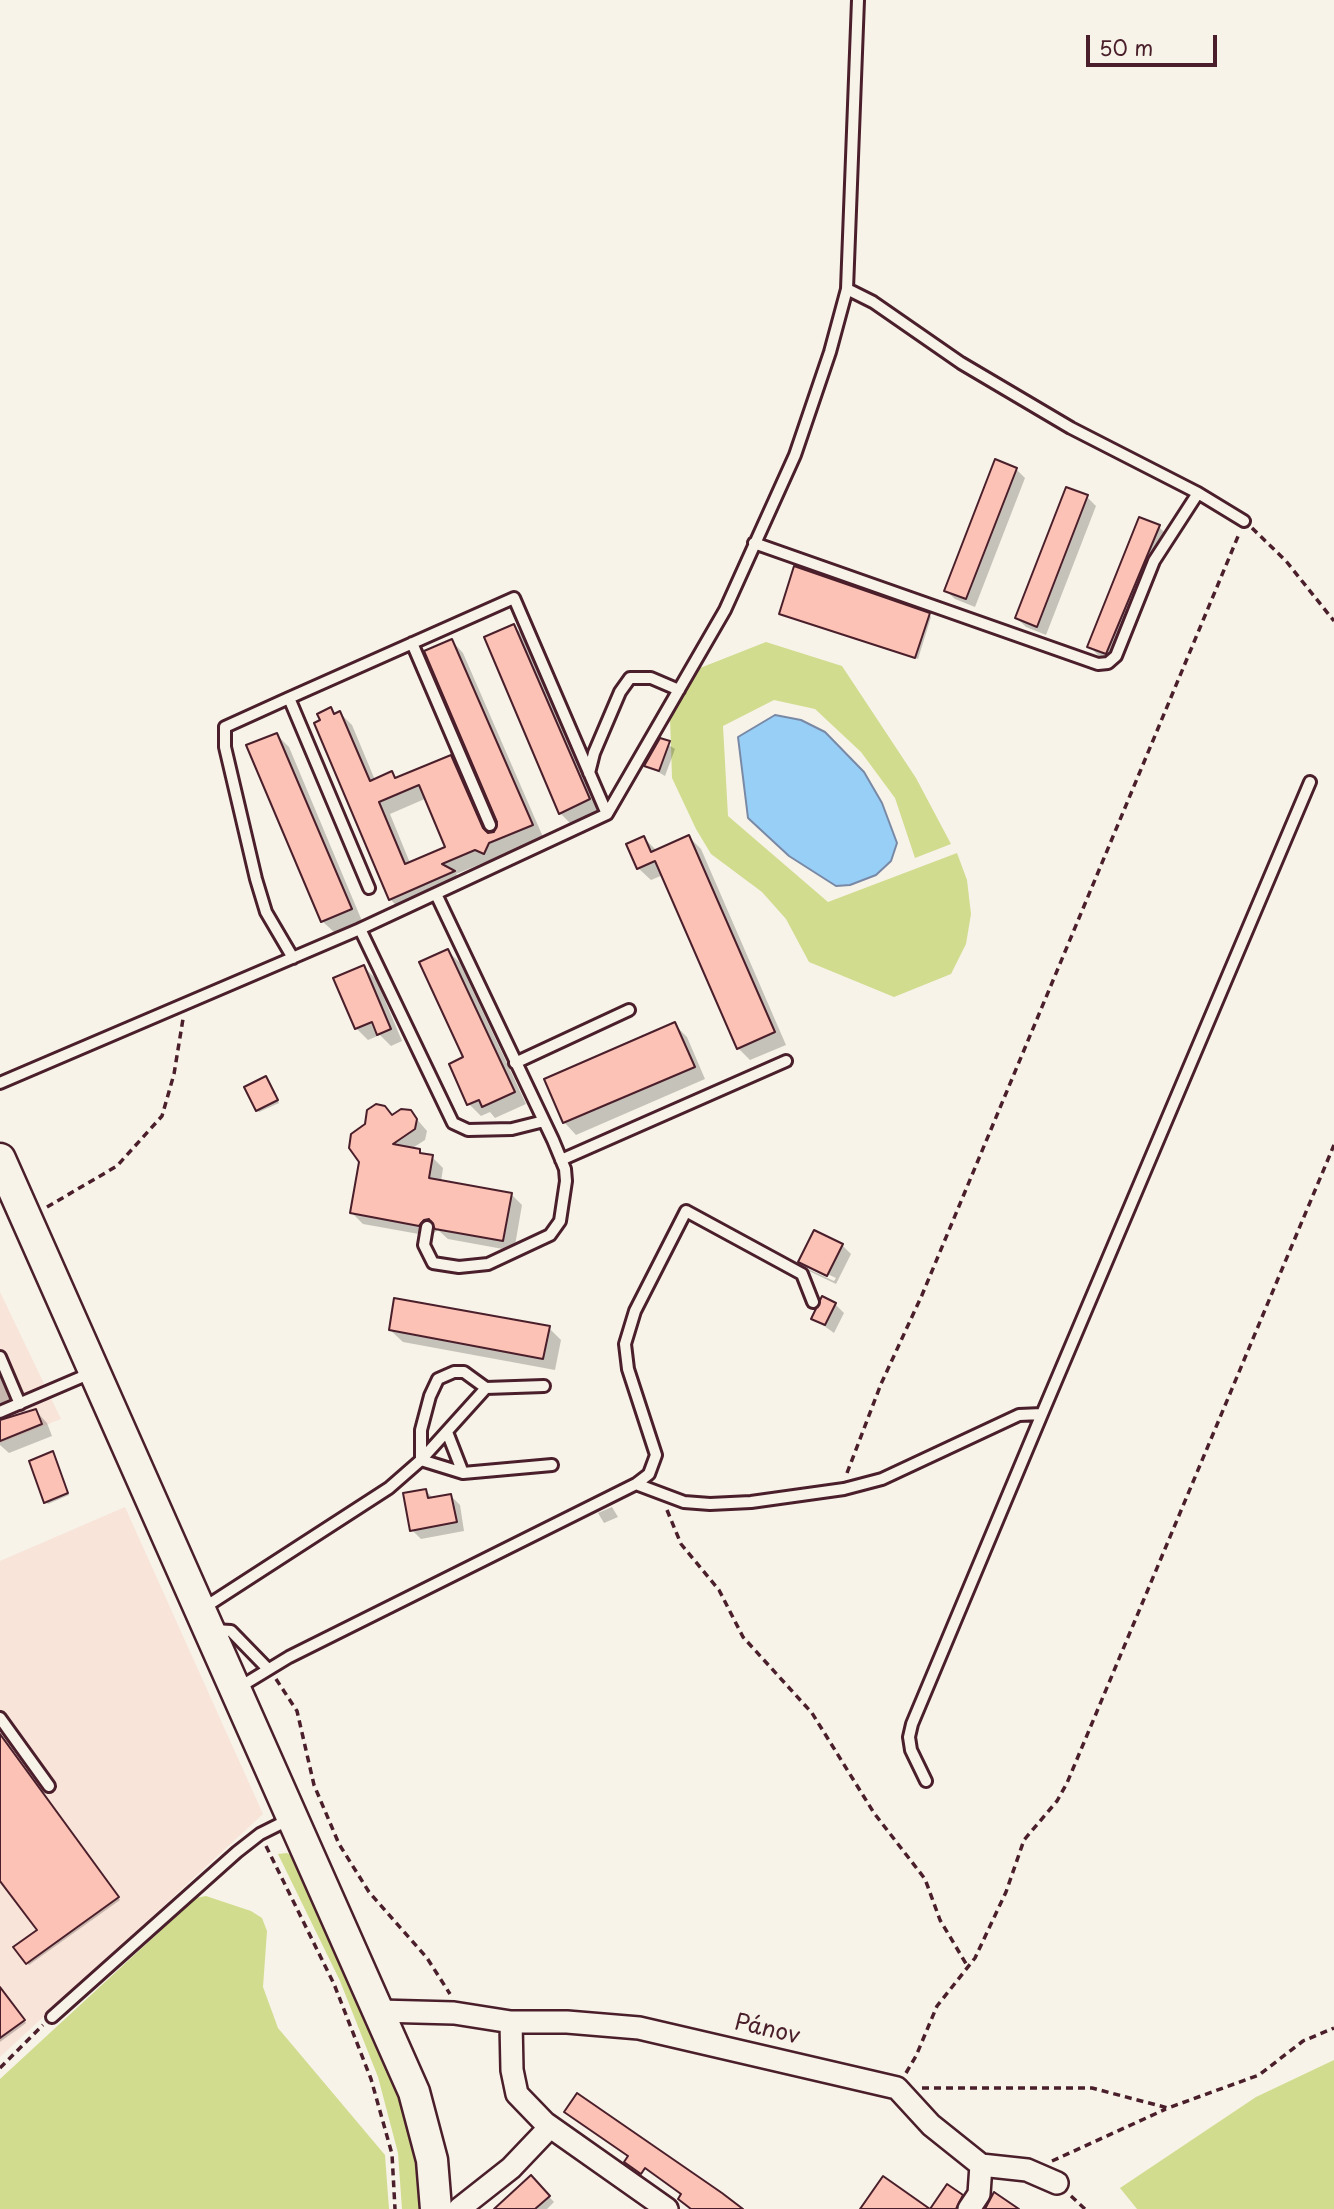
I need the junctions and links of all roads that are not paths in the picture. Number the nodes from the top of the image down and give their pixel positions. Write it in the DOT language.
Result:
graph roads {
  1 [pos="858,0"];
  2 [pos="847,289"];
  3 [pos="1198,493"];
  4 [pos="1244,521"];
  5 [pos="754,543"];
  6 [pos="412,643"];
  7 [pos="679,690"];
  8 [pos="289,698"];
  9 [pos="589,773"];
  10 [pos="1310,782"];
  11 [pos="607,814"];
  12 [pos="490,825"];
  13 [pos="369,888"];
  14 [pos="436,894"];
  15 [pos="360,929"];
  16 [pos="293,958"];
  17 [pos="629,1010"];
  18 [pos="786,1061"];
  19 [pos="515,1063"];
  20 [pos="0,1083"];
  21 [pos="544,1121"];
  22 [pos="0,1158"];
  23 [pos="561,1160"];
  24 [pos="426,1227"];
  25 [pos="813,1302"];
  26 [pos="0,1357"];
  27 [pos="93,1371"];
  28 [pos="544,1386"];
  29 [pos="486,1388"];
  30 [pos="20,1404"];
  31 [pos="0,1412"];
  32 [pos="1042,1414"];
  33 [pos="447,1432"];
  34 [pos="421,1460"];
  35 [pos="552,1465"];
  36 [pos="463,1473"];
  37 [pos="636,1484"];
  38 [pos="205,1621"];
  39 [pos="268,1669"];
  40 [pos="235,1689"];
  41 [pos="0,1718"];
  42 [pos="926,1781"];
  43 [pos="49,1786"];
  44 [pos="293,1818"];
  45 [pos="379,2011"];
  46 [pos="52,2017"];
  47 [pos="511,2022"];
  48 [pos="550,2127"];
  49 [pos="981,2165"];
  50 [pos="1056,2183"];
  51 [pos="436,2209"];
  52 [pos="459,2209"];
  53 [pos="667,2209"];
  54 [pos="969,2209"];
  1 -- 2 [label="lane"];
  2 -- 3 [label="lane"];
  2 -- 5 [label="lane"];
  3 -- 4 [label="lane"];
  3 -- 5 [label="lane"];
  5 -- 7 [label="lane"];
  6 -- 8 [label="lane"];
  6 -- 9 [label="lane"];
  6 -- 12 [label="lane"];
  7 -- 9 [label="lane"];
  7 -- 11 [label="lane"];
  8 -- 13 [label="lane"];
  8 -- 16 [label="lane"];
  9 -- 11 [label="lane"];
  10 -- 32 [label="lane"];
  11 -- 14 [label="lane"];
  14 -- 15 [label="lane"];
  14 -- 19 [label="lane"];
  15 -- 16 [label="lane"];
  15 -- 21 [label="lane"];
  16 -- 20 [label="lane"];
  17 -- 19 [label="lane"];
  18 -- 23 [label="lane"];
  19 -- 21 [label="lane"];
  21 -- 23 [label="lane"];
  22 -- 27 [label="main road"];
  23 -- 24 [label="lane"];
  25 -- 37 [label="lane"];
  26 -- 30 [label="lane"];
  27 -- 30 [label="lane"];
  27 -- 38 [label="main road"];
  28 -- 29 [label="lane"];
  29 -- 33 [label="lane"];
  29 -- 34 [label="lane"];
  30 -- 31 [label="lane"];
  32 -- 37 [label="lane"];
  32 -- 42 [label="lane"];
  33 -- 34 [label="lane"];
  33 -- 36 [label="lane"];
  34 -- 36 [label="lane"];
  34 -- 38 [label="lane"];
  35 -- 36 [label="lane"];
  37 -- 39 [label="lane"];
  38 -- 39 [label="lane"];
  38 -- 40 [label="main road"];
  39 -- 40 [label="lane"];
  40 -- 44 [label="main road"];
  41 -- 43 [label="lane"];
  44 -- 45 [label="main road"];
  44 -- 46 [label="lane"];
  45 -- 47 [label="street, Pánov"];
  45 -- 51 [label="main road"];
  47 -- 48 [label="street"];
  47 -- 49 [label="street, Pánov"];
  48 -- 52 [label="street"];
  48 -- 53 [label="street"];
  49 -- 50 [label="street"];
  49 -- 54 [label="street"];
}
